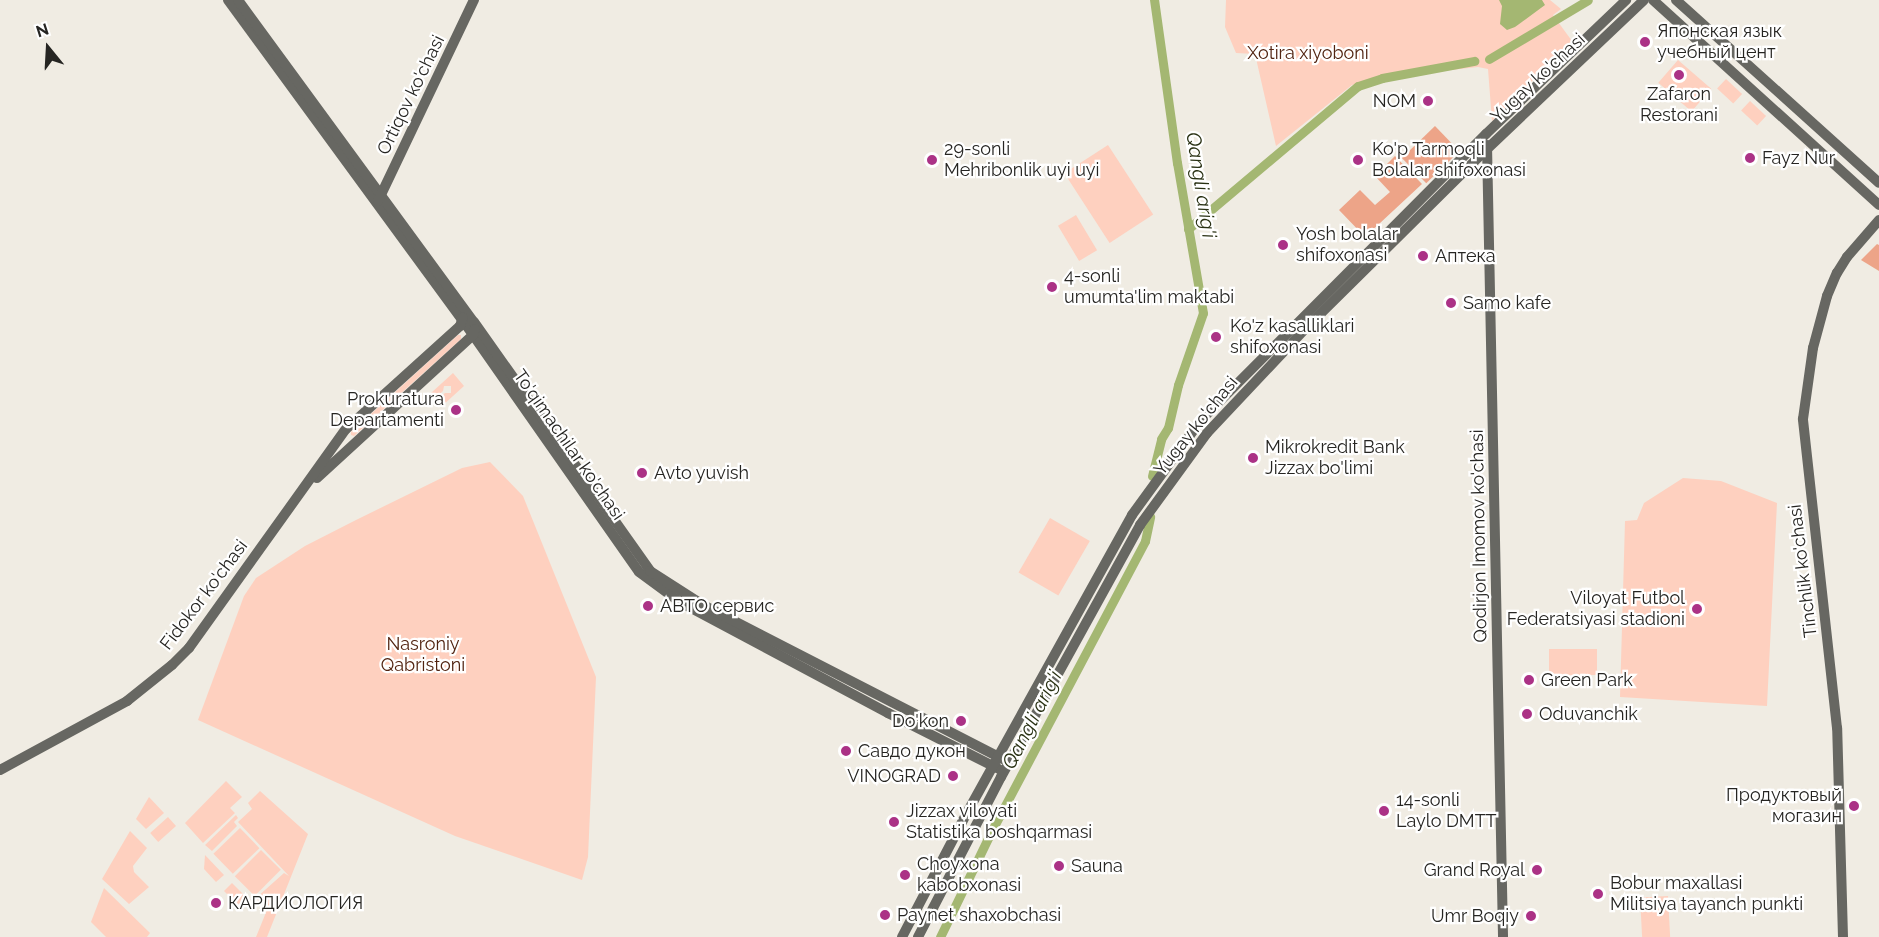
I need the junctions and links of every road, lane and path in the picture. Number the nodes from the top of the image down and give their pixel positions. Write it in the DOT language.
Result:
graph roads {
  1 [pos="228,0"];
  2 [pos="238,0"];
  3 [pos="474,0"];
  4 [pos="1626,0"];
  5 [pos="1644,0"];
  6 [pos="1653,0"];
  7 [pos="1676,0"];
  8 [pos="1486,134"];
  9 [pos="1487,149"];
  10 [pos="1879,183"];
  11 [pos="378,200"];
  12 [pos="1879,205"];
  13 [pos="1879,220"];
  14 [pos="464,316"];
  15 [pos="474,322"];
  16 [pos="473,335"];
  17 [pos="298,497"];
  18 [pos="1001,764"];
  19 [pos="0,770"];
  20 [pos="902,937"];
  21 [pos="918,937"];
  22 [pos="1503,937"];
  23 [pos="1843,937"];
  1 -- 11 [label="main road, To'qimachilar ko'chasi"];
  2 -- 11 [label="main road, To'qimachilar ko'chasi"];
  3 -- 11 [label="main road, Ortiqov ko'chasi"];
  4 -- 8 [label="main road, Yugay ko'chasi"];
  5 -- 9 [label="main road, Yugay ko'chasi"];
  6 -- 12 [label="main road"];
  7 -- 10 [label="main road"];
  8 -- 9 [label="main road, Qodirjon Imomov ko'chasi"];
  8 -- 18 [label="main road, Yugay ko'chasi"];
  9 -- 18 [label="main road, Yugay ko'chasi"];
  9 -- 22 [label="main road, Qodirjon Imomov ko'chasi"];
  11 -- 14 [label="main road, To'qimachilar ko'chasi"];
  13 -- 23 [label="main road, Tinchlik ko'chasi"];
  14 -- 15 [label="main road, To'qimachilar ko'chasi"];
  14 -- 16 [label="main road, To'qimachilar ko'chasi"];
  14 -- 17 [label="main road, Fidokor ko'chasi"];
  15 -- 16 [label="main road"];
  15 -- 18 [label="main road, To'qimachilar ko'chasi"];
  16 -- 17 [label="main road, Fidokor ko'chasi"];
  16 -- 18 [label="main road, To'qimachilar ko'chasi"];
  17 -- 19 [label="main road, Fidokor ko'chasi"];
  18 -- 20 [label="main road, Yugay ko'chasi"];
  18 -- 21 [label="main road, Yugay ko'chasi"];
}
